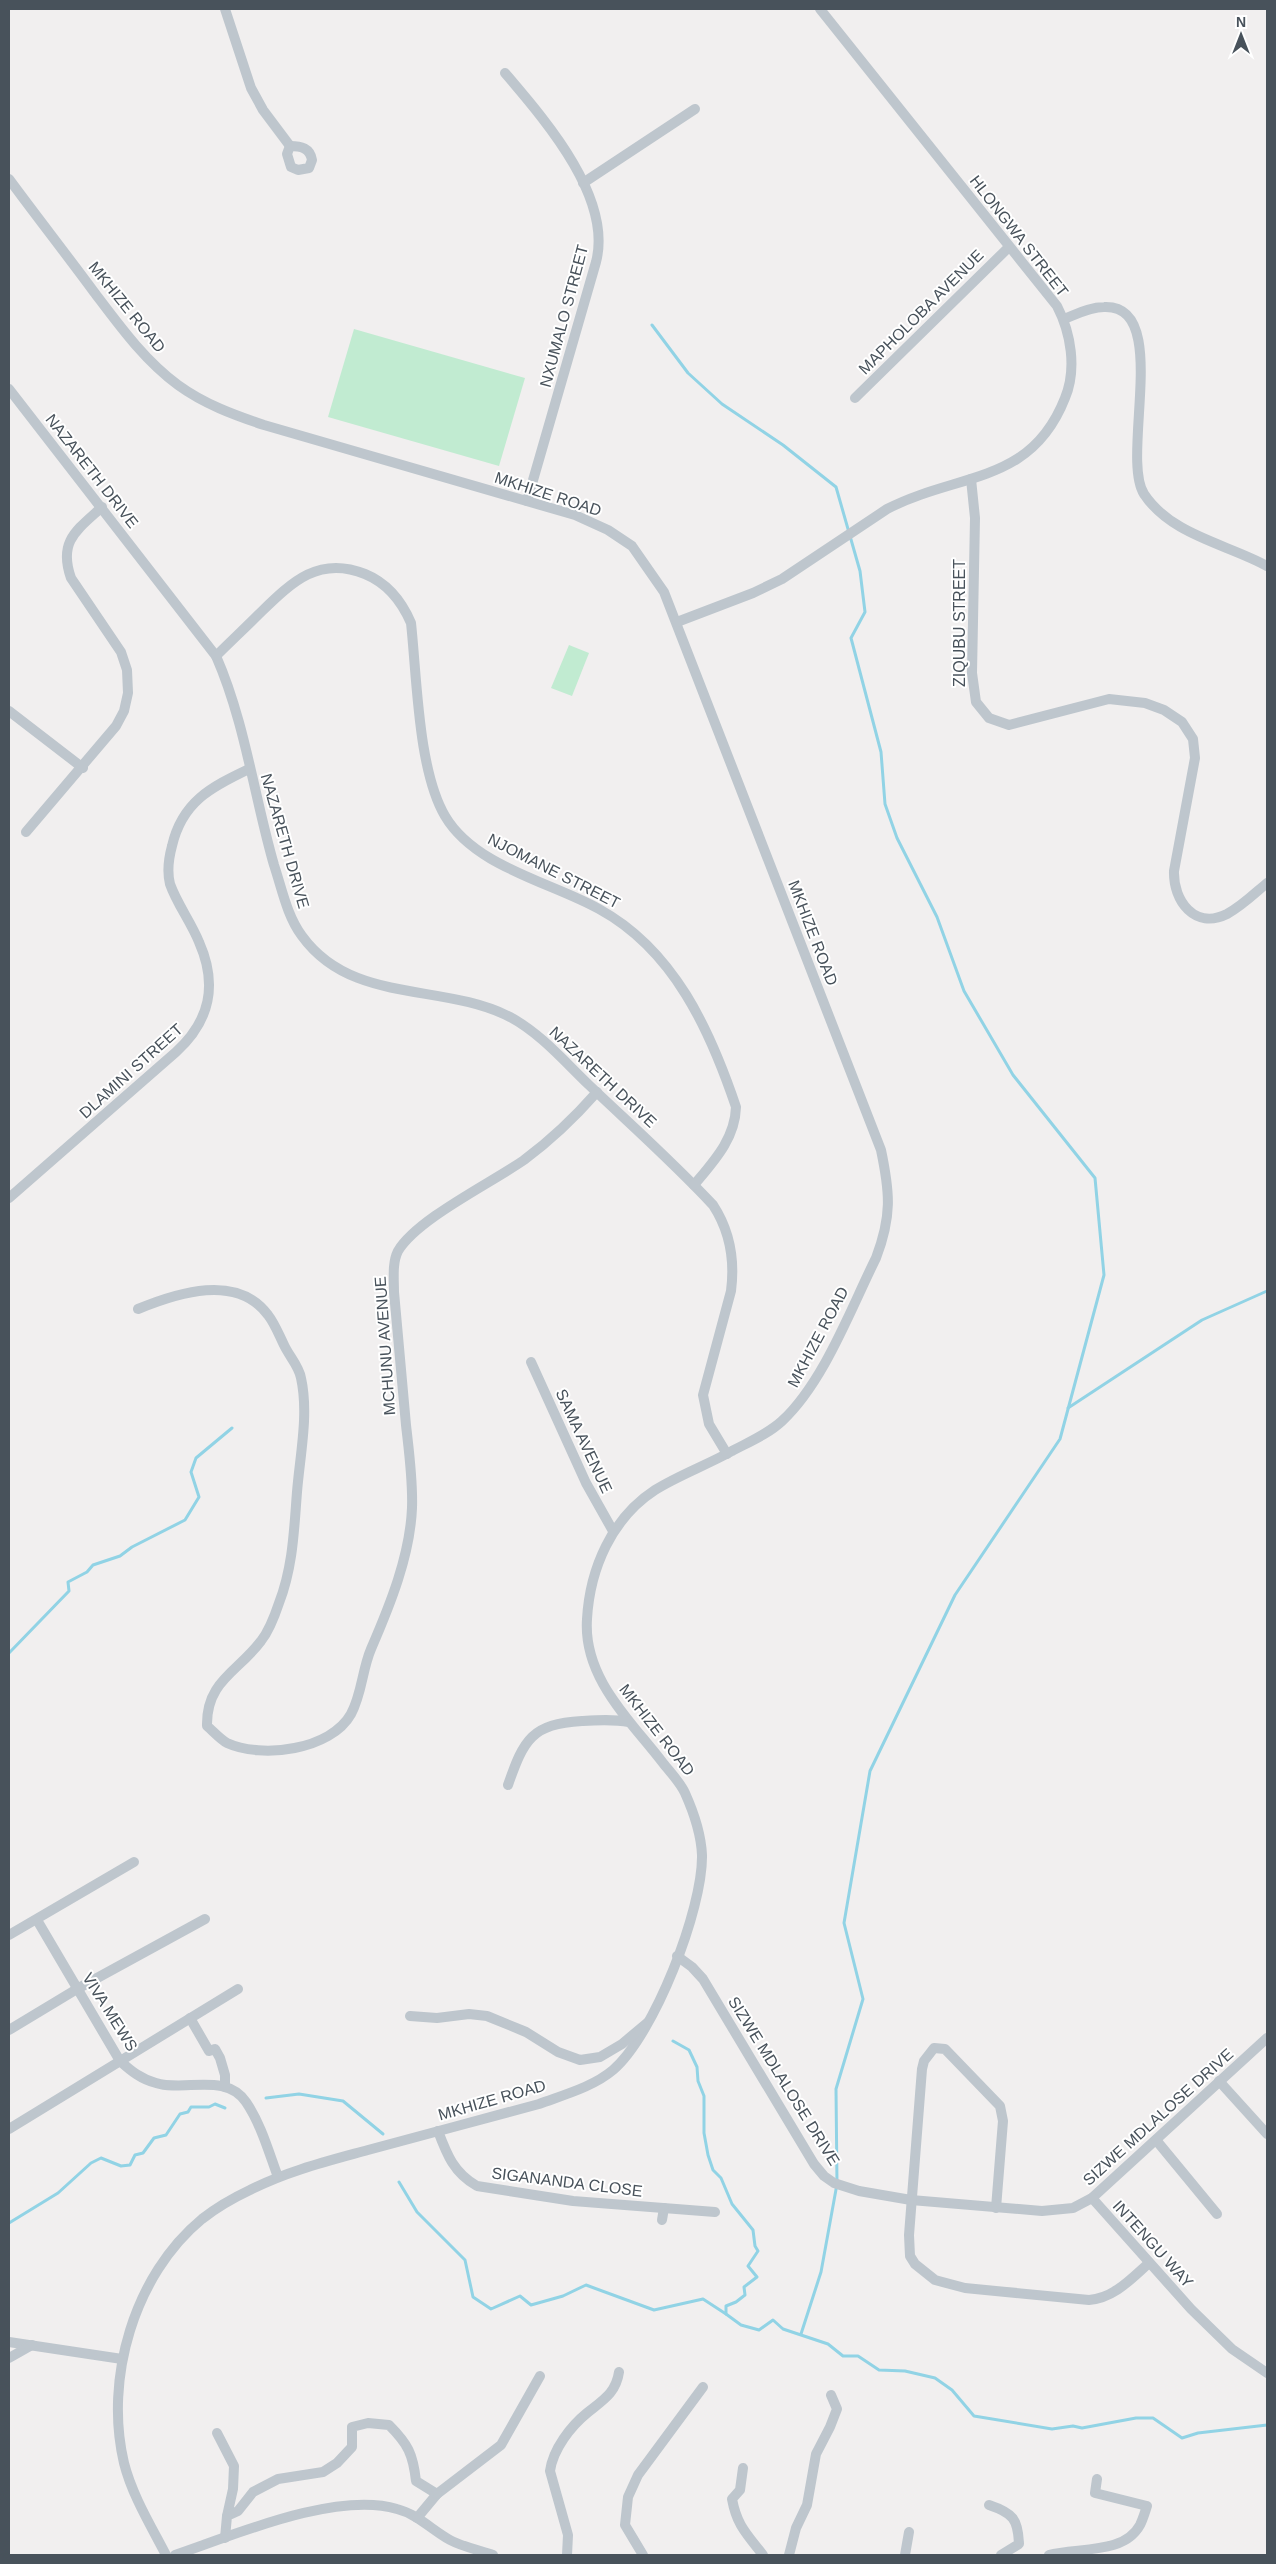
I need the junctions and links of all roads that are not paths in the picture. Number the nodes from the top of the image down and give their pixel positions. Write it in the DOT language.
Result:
graph roads {
  1 [pos="225,9"];
  2 [pos="820,9"];
  3 [pos="505,73"];
  4 [pos="694,108"];
  5 [pos="290,146"];
  6 [pos="9,179"];
  7 [pos="583,183"];
  8 [pos="1009,247"];
  9 [pos="1064,319"];
  10 [pos="11,396"];
  11 [pos="855,398"];
  12 [pos="971,479"];
  13 [pos="527,500"];
  14 [pos="102,507"];
  15 [pos="1267,566"];
  16 [pos="678,622"];
  17 [pos="216,656"];
  18 [pos="9,711"];
  19 [pos="82,768"];
  20 [pos="249,769"];
  21 [pos="26,832"];
  22 [pos="1267,883"];
  23 [pos="597,1092"];
  24 [pos="694,1185"];
  25 [pos="9,1198"];
  26 [pos="138,1309"];
  27 [pos="531,1362"];
  28 [pos="728,1454"];
  29 [pos="613,1531"];
  30 [pos="629,1722"];
  31 [pos="508,1785"];
  32 [pos="134,1862"];
  33 [pos="206,1919"];
  34 [pos="37,1920"];
  35 [pos="9,1935"];
  36 [pos="677,1956"];
  37 [pos="77,1988"];
  38 [pos="238,1989"];
  39 [pos="410,2016"];
  40 [pos="190,2018"];
  41 [pos="650,2020"];
  42 [pos="9,2030"];
  43 [pos="1267,2038"];
  44 [pos="120,2061"];
  45 [pos="1219,2081"];
  46 [pos="224,2087"];
  47 [pos="9,2129"];
  48 [pos="438,2131"];
  49 [pos="1267,2134"];
  50 [pos="1156,2140"];
  51 [pos="278,2177"];
  52 [pos="1092,2198"];
  53 [pos="912,2200"];
  54 [pos="664,2208"];
  55 [pos="996,2208"];
  56 [pos="715,2212"];
  57 [pos="1217,2214"];
  58 [pos="662,2220"];
  59 [pos="1149,2263"];
  60 [pos="9,2342"];
  61 [pos="32,2345"];
  62 [pos="9,2358"];
  63 [pos="122,2359"];
  64 [pos="619,2372"];
  65 [pos="1267,2374"];
  66 [pos="540,2376"];
  67 [pos="703,2387"];
  68 [pos="831,2395"];
  69 [pos="217,2434"];
  70 [pos="743,2468"];
  71 [pos="1097,2479"];
  72 [pos="437,2494"];
  73 [pos="989,2505"];
  74 [pos="227,2516"];
  75 [pos="417,2518"];
  76 [pos="909,2532"];
  77 [pos="225,2538"];
  78 [pos="166,2555"];
  79 [pos="175,2555"];
  80 [pos="493,2555"];
  81 [pos="567,2555"];
  82 [pos="644,2555"];
  83 [pos="763,2555"];
  84 [pos="789,2555"];
  85 [pos="905,2555"];
  86 [pos="1001,2555"];
  87 [pos="1049,2555"];
  1 -- 5 [label="street"];
  2 -- 8 [label="street, HLONGWA STREET"];
  3 -- 7 [label="street, NXUMALO STREET"];
  4 -- 7 [label="street"];
  6 -- 13 [label="street, MKHIZE ROAD"];
  7 -- 13 [label="street, NXUMALO STREET"];
  8 -- 9 [label="street, HLONGWA STREET"];
  8 -- 11 [label="street, MAPHOLOBA AVENUE"];
  9 -- 12 [label="street, HLONGWA STREET"];
  9 -- 15 [label="street"];
  10 -- 14 [label="street, NAZARETH DRIVE"];
  12 -- 16 [label="street, HLONGWA STREET"];
  12 -- 22 [label="street, ZIQUBU STREET"];
  13 -- 16 [label="street, MKHIZE ROAD"];
  14 -- 17 [label="street, NAZARETH DRIVE"];
  14 -- 19 [label="street"];
  16 -- 28 [label="street, MKHIZE ROAD"];
  17 -- 20 [label="street, NAZARETH DRIVE"];
  17 -- 24 [label="street, NJOMANE STREET"];
  18 -- 19 [label="street"];
  19 -- 21 [label="street"];
  20 -- 23 [label="street, NAZARETH DRIVE"];
  20 -- 25 [label="street, DLAMINI STREET"];
  23 -- 24 [label="street, NAZARETH DRIVE"];
  23 -- 26 [label="street, MCHUNU AVENUE"];
  24 -- 28 [label="street, NAZARETH DRIVE"];
  27 -- 29 [label="street, SAMA AVENUE"];
  28 -- 29 [label="street, MKHIZE ROAD"];
  29 -- 30 [label="street, MKHIZE ROAD"];
  30 -- 31 [label="street"];
  30 -- 36 [label="street, MKHIZE ROAD"];
  32 -- 34 [label="street"];
  33 -- 37 [label="street"];
  34 -- 35 [label="street"];
  34 -- 37 [label="street, VIVA MEWS"];
  36 -- 41 [label="street, MKHIZE ROAD"];
  36 -- 53 [label="street, SIZWE MDLALOSE DRIVE"];
  37 -- 42 [label="street"];
  37 -- 44 [label="street, VIVA MEWS"];
  38 -- 40 [label="street"];
  39 -- 41 [label="street"];
  40 -- 44 [label="street"];
  40 -- 46 [label="street"];
  41 -- 48 [label="street, MKHIZE ROAD"];
  43 -- 45 [label="street, SIZWE MDLALOSE DRIVE"];
  44 -- 46 [label="street, VIVA MEWS"];
  44 -- 47 [label="street"];
  45 -- 49 [label="street"];
  45 -- 50 [label="street, SIZWE MDLALOSE DRIVE"];
  46 -- 51 [label="street, VIVA MEWS"];
  48 -- 51 [label="street, MKHIZE ROAD"];
  48 -- 54 [label="street, SIGANANDA CLOSE"];
  50 -- 52 [label="street, SIZWE MDLALOSE DRIVE"];
  50 -- 57 [label="street"];
  51 -- 63 [label="street, MKHIZE ROAD"];
  52 -- 55 [label="street, SIZWE MDLALOSE DRIVE"];
  52 -- 59 [label="street, INTENGU WAY"];
  53 -- 55 [label="street, SIZWE MDLALOSE DRIVE"];
  53 -- 55 [label="street"];
  53 -- 59 [label="street"];
  54 -- 56 [label="street, SIGANANDA CLOSE"];
  54 -- 58 [label="street, SIGANANDA CLOSE"];
  59 -- 65 [label="street, INTENGU WAY"];
  60 -- 61 [label="street"];
  61 -- 62 [label="street"];
  61 -- 63 [label="street"];
  63 -- 78 [label="street, MKHIZE ROAD"];
  64 -- 81 [label="street"];
  66 -- 72 [label="street"];
  67 -- 82 [label="street"];
  68 -- 84 [label="street"];
  69 -- 74 [label="street"];
  70 -- 83 [label="street"];
  71 -- 87 [label="street"];
  72 -- 74 [label="street"];
  72 -- 75 [label="street"];
  73 -- 86 [label="street"];
  74 -- 77 [label="street"];
  75 -- 77 [label="street"];
  75 -- 80 [label="street"];
  76 -- 85 [label="street"];
  77 -- 79 [label="street"];
}
